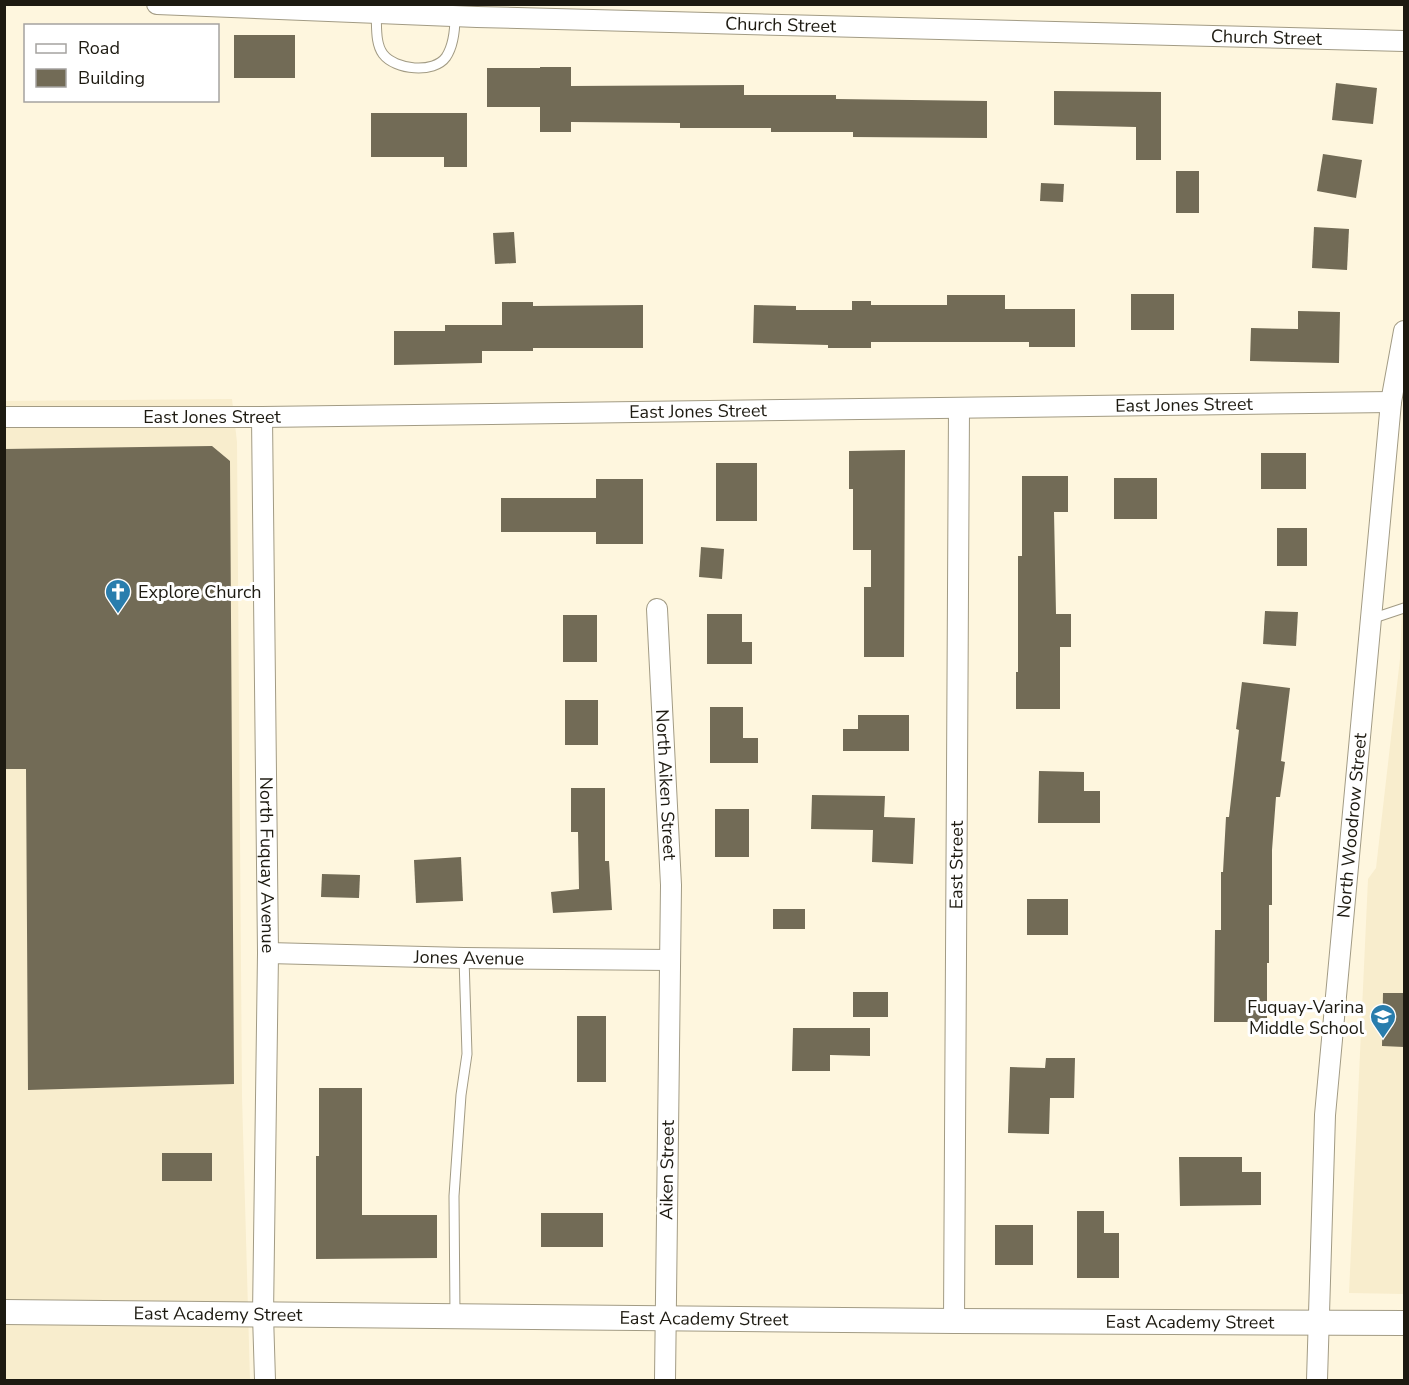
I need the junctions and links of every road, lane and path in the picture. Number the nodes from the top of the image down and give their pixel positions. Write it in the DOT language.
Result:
graph roads {
  1 [pos="157,4"];
  2 [pos="478,11"];
  3 [pos="376,13"];
  4 [pos="455,16"];
  5 [pos="1404,40"];
  6 [pos="1404,330"];
  7 [pos="1398,402"];
  8 [pos="959,408"];
  9 [pos="4,417"];
  10 [pos="262,417"];
  11 [pos="1404,608"];
  12 [pos="657,609"];
  13 [pos="1371,619"];
  14 [pos="268,953"];
  15 [pos="464,958"];
  16 [pos="669,960"];
  17 [pos="4,1312"];
  18 [pos="263,1315"];
  19 [pos="455,1317"];
  20 [pos="666,1318"];
  21 [pos="954,1321"];
  22 [pos="1318,1322"];
  23 [pos="1404,1323"];
  24 [pos="264,1380"];
  25 [pos="665,1380"];
  26 [pos="1317,1380"];
  1 -- 3 [label="street, Church Street"];
  2 -- 4 [label="street, Church Street"];
  2 -- 5 [label="street, Church Street"];
  3 -- 4 [label="street, Church Street"];
  3 -- 4 [label="lane"];
  6 -- 7 [label="street, North Woodrow Street"];
  7 -- 8 [label="street, East Jones Street"];
  7 -- 13 [label="street, North Woodrow Street"];
  8 -- 10 [label="street, East Jones Street"];
  8 -- 21 [label="street, East Street"];
  9 -- 10 [label="street, East Jones Street"];
  10 -- 14 [label="street, North Fuquay Avenue"];
  11 -- 13 [label="lane"];
  12 -- 16 [label="street, North Aiken Street"];
  13 -- 22 [label="street, North Woodrow Street"];
  14 -- 15 [label="street, Jones Avenue"];
  14 -- 18 [label="street, North Fuquay Avenue"];
  15 -- 16 [label="street, Jones Avenue"];
  15 -- 19 [label="lane"];
  16 -- 20 [label="street, Aiken Street"];
  17 -- 18 [label="street, East Academy Street"];
  18 -- 19 [label="street, East Academy Street"];
  18 -- 24 [label="street, North Fuquay Avenue"];
  19 -- 20 [label="street, East Academy Street"];
  20 -- 21 [label="street, East Academy Street"];
  20 -- 25 [label="street, Aiken Street"];
  21 -- 22 [label="street, East Academy Street"];
  22 -- 23 [label="street, East Academy Street"];
  22 -- 26 [label="street, North Woodrow Street"];
}
